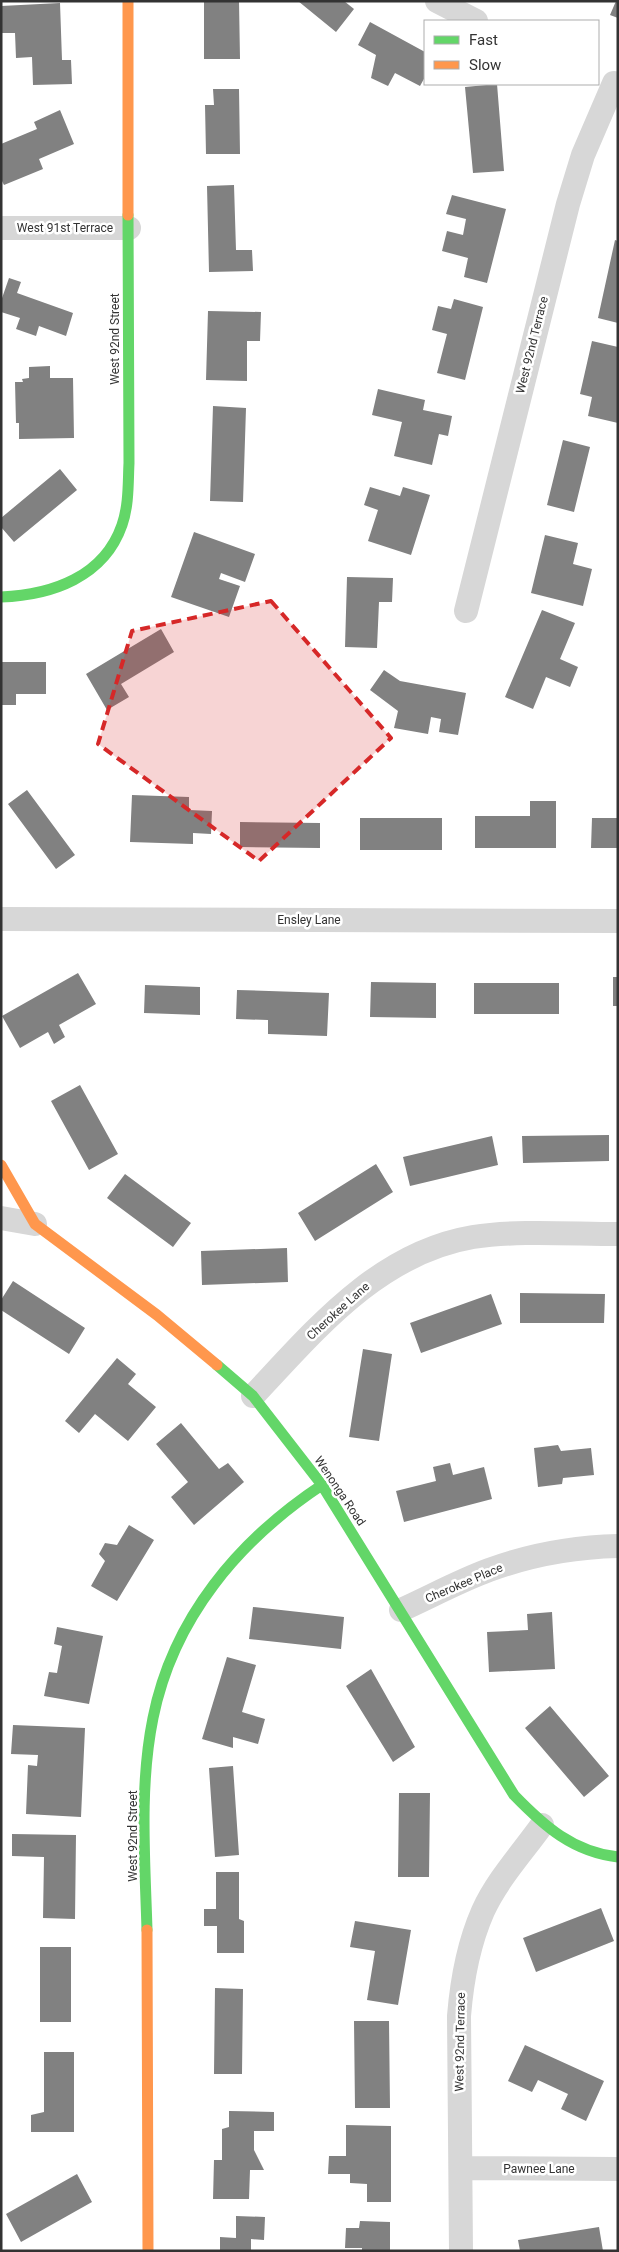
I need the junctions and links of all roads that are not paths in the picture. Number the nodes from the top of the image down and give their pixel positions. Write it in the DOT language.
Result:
graph roads {
  1 [pos="128,1"];
  2 [pos="437,1"];
  3 [pos="474,20"];
  4 [pos="610,82"];
  5 [pos="1,228"];
  6 [pos="129,228"];
  7 [pos="1,597"];
  8 [pos="466,611"];
  9 [pos="1,919"];
  10 [pos="618,921"];
  11 [pos="1,1164"];
  12 [pos="1,1218"];
  13 [pos="36,1224"];
  14 [pos="618,1234"];
  15 [pos="253,1396"];
  16 [pos="322,1485"];
  17 [pos="618,1546"];
  18 [pos="401,1610"];
  19 [pos="542,1825"];
  20 [pos="618,1857"];
  21 [pos="461,2168"];
  22 [pos="618,2169"];
  23 [pos="148,2251"];
  24 [pos="461,2251"];
  1 -- 6 [label="street, West 92nd Street"];
  2 -- 3 [label="street"];
  4 -- 8 [label="street, West 92nd Terrace"];
  5 -- 6 [label="street, West 91st Terrace"];
  6 -- 7 [label="street, West 92nd Street"];
  9 -- 10 [label="street, Ensley Lane"];
  11 -- 13 [label="street, Wenonga Road"];
  12 -- 13 [label="street"];
  13 -- 15 [label="street, Wenonga Road"];
  14 -- 15 [label="street, Cherokee Lane"];
  15 -- 16 [label="street, Wenonga Road"];
  16 -- 18 [label="street, Wenonga Road"];
  16 -- 23 [label="street, West 92nd Street"];
  17 -- 18 [label="street, Cherokee Place"];
  18 -- 19 [label="street, Wenonga Road"];
  19 -- 20 [label="street, Wenonga Road"];
  19 -- 21 [label="street, West 92nd Terrace"];
  21 -- 22 [label="street, Pawnee Lane"];
  21 -- 24 [label="street, West 92nd Terrace"];
}
